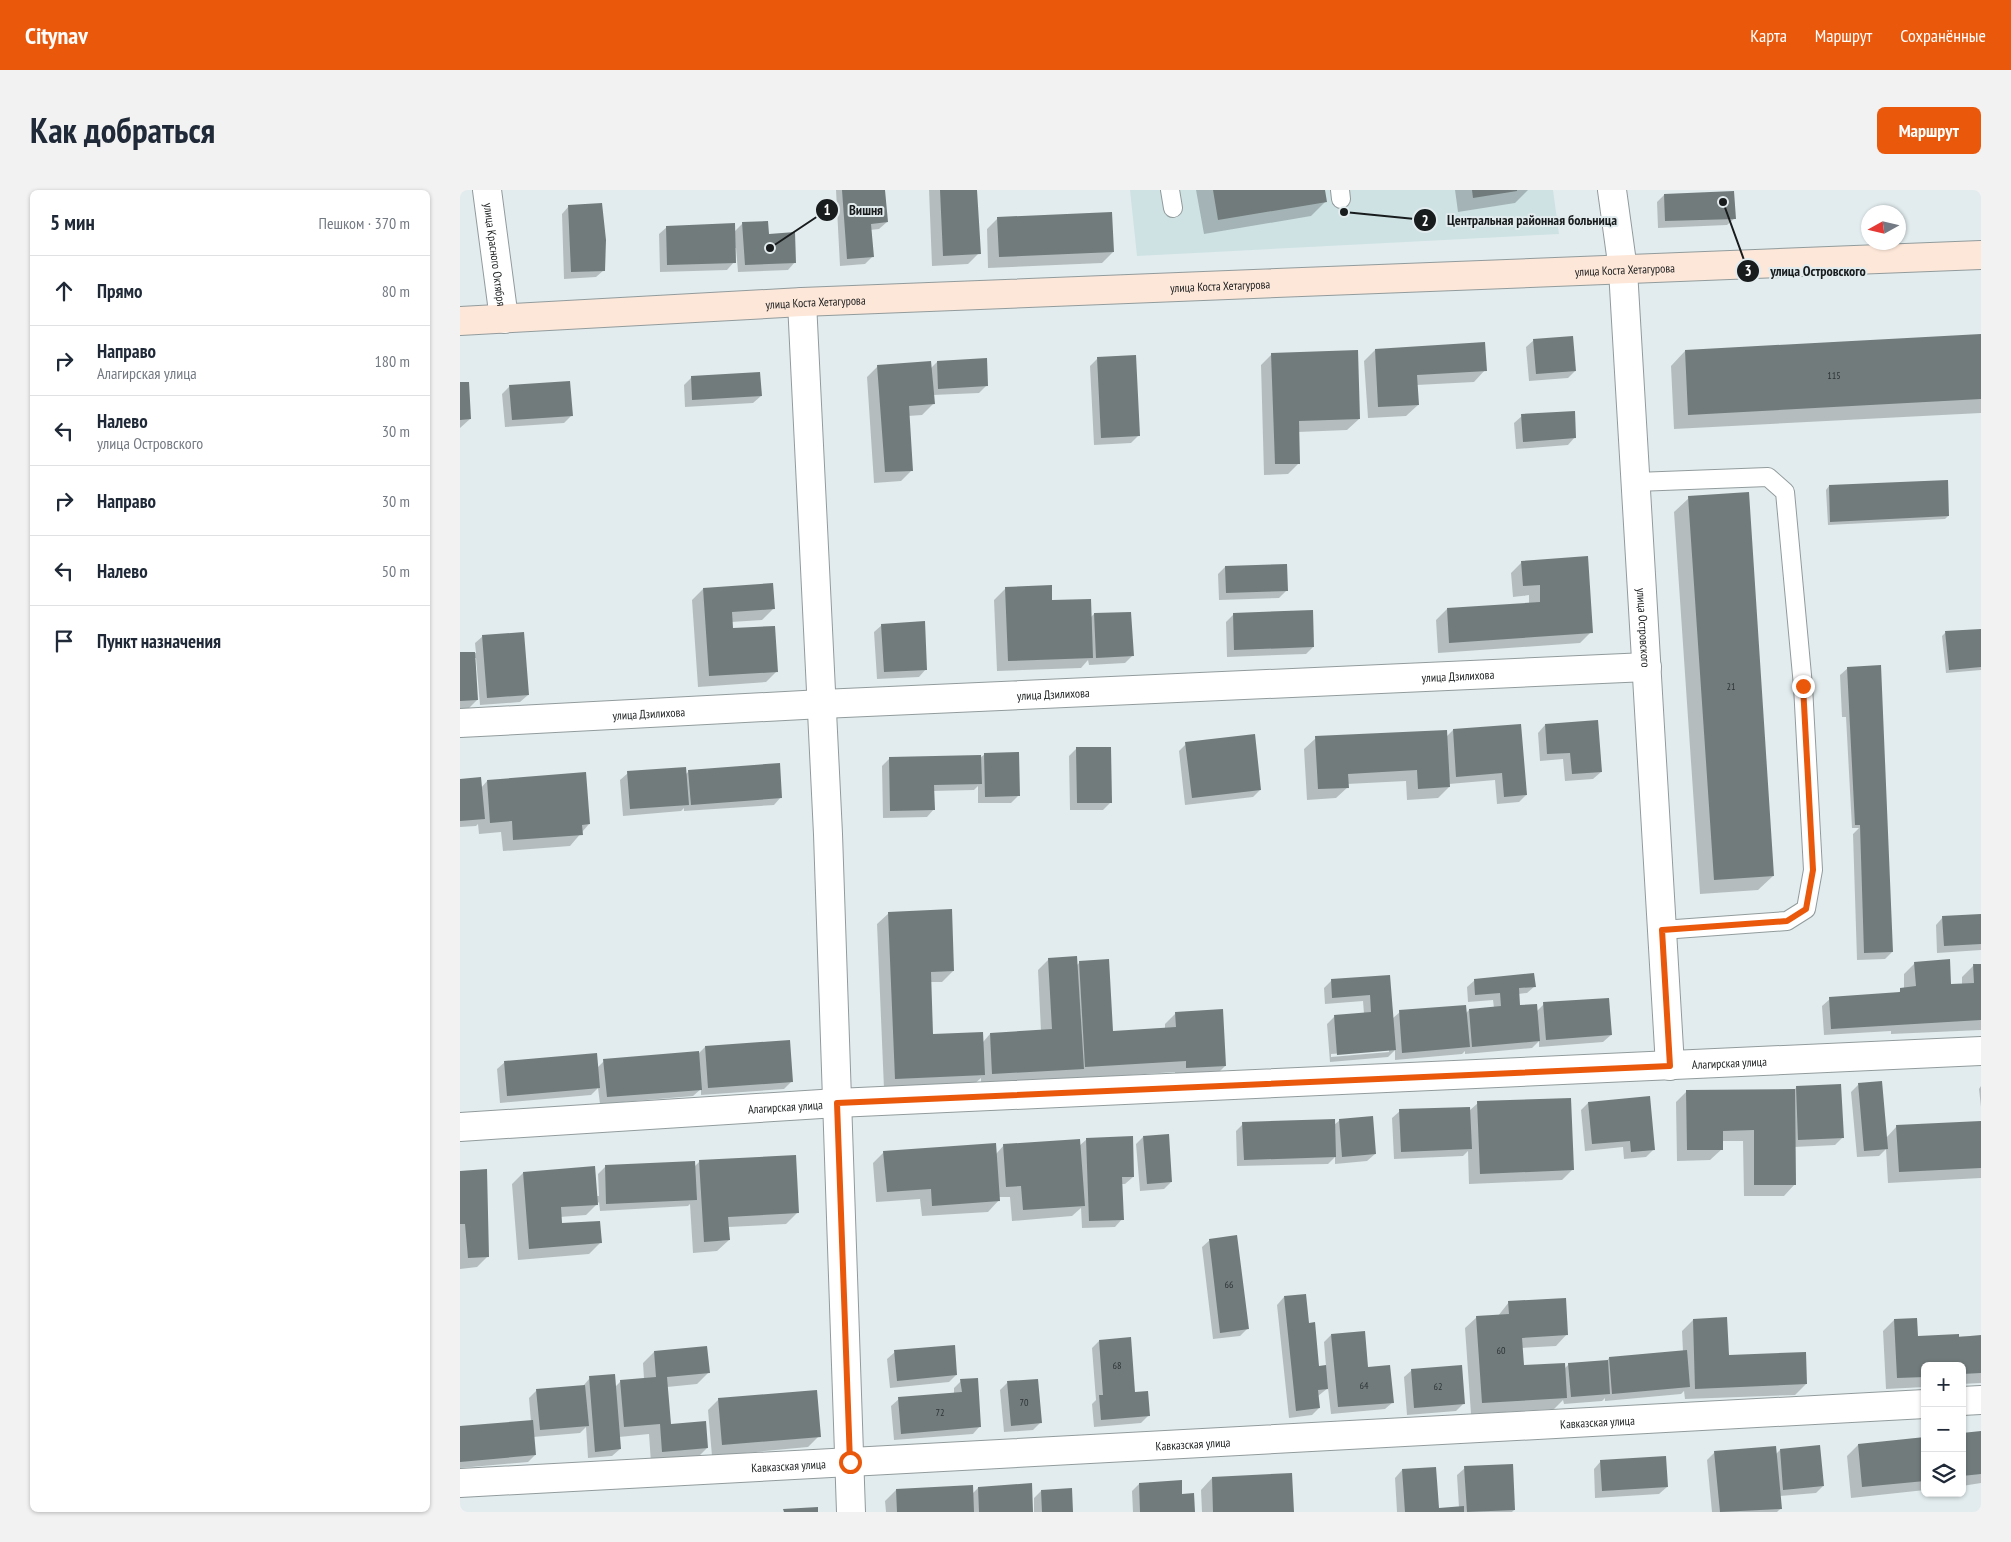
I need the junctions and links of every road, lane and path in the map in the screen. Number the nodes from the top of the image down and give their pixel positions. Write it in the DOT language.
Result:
graph roads {
  1 [pos="487,190"];
  2 [pos="1170,190"];
  3 [pos="1612,190"];
  4 [pos="1173,208"];
  5 [pos="1981,255"];
  6 [pos="1623,270"];
  7 [pos="802,302"];
  8 [pos="504,319"];
  9 [pos="460,321"];
  10 [pos="1636,482"];
  11 [pos="1647,667"];
  12 [pos="822,704"];
  13 [pos="460,723"];
  14 [pos="1662,930"];
  15 [pos="1981,1051"];
  16 [pos="1670,1066"];
  17 [pos="837,1103"];
  18 [pos="460,1127"];
  19 [pos="1981,1400"];
  20 [pos="1966,1402"];
  21 [pos="1921,1404"];
  22 [pos="850,1462"];
  23 [pos="460,1483"];
  24 [pos="851,1512"];
  1 -- 8 [label="street, улица Красного Октября"];
  2 -- 4 [label="lane"];
  3 -- 6 [label="street, улица Островского"];
  5 -- 6 [label="main road, улица Коста Хетагурова"];
  6 -- 7 [label="main road, улица Коста Хетагурова"];
  6 -- 10 [label="street, улица Островского"];
  7 -- 8 [label="main road, улица Коста Хетагурова"];
  7 -- 12 [label="street"];
  8 -- 9 [label="main road, улица Коста Хетагурова"];
  10 -- 11 [label="street, улица Островского"];
  10 -- 14 [label="lane"];
  11 -- 12 [label="street, улица Дзилихова"];
  11 -- 14 [label="street, улица Островского"];
  12 -- 13 [label="street, улица Дзилихова"];
  12 -- 17 [label="street"];
  14 -- 16 [label="street, улица Островского"];
  15 -- 16 [label="street, Алагирская улица"];
  16 -- 17 [label="street, Алагирская улица"];
  17 -- 18 [label="street, Алагирская улица"];
  17 -- 22 [label="street"];
  19 -- 20 [label="street"];
  21 -- 22 [label="street, Кавказская улица"];
  22 -- 23 [label="street, Кавказская улица"];
  22 -- 24 [label="street"];
}
